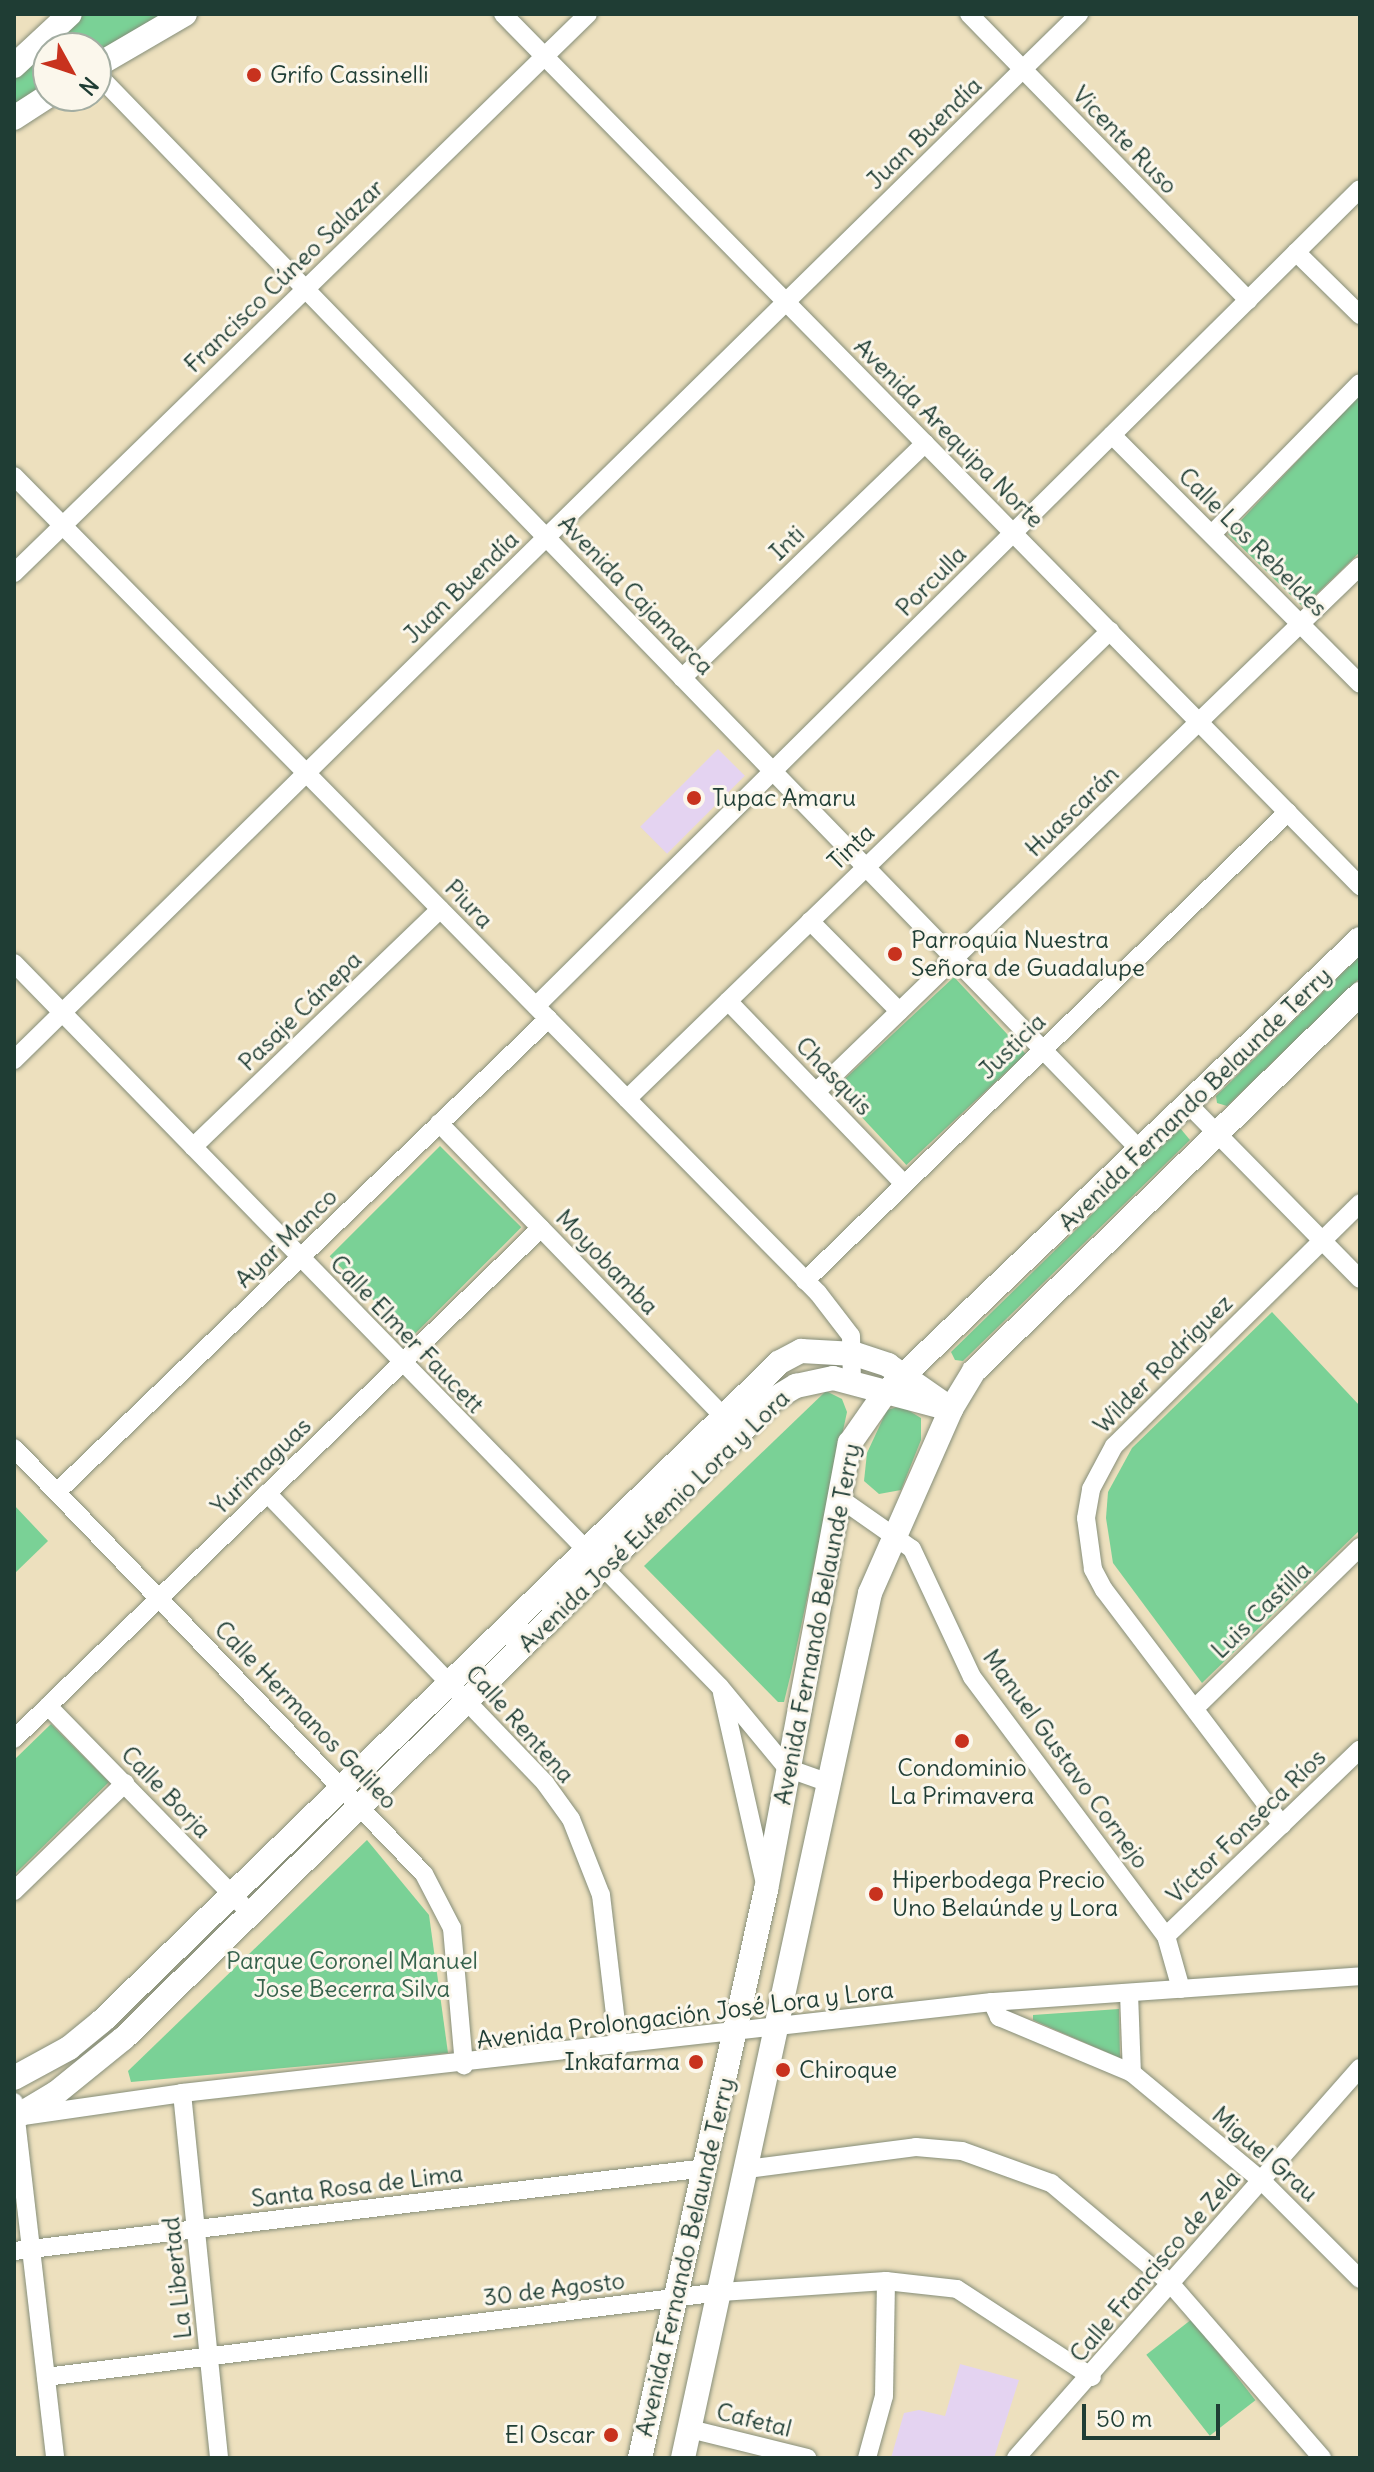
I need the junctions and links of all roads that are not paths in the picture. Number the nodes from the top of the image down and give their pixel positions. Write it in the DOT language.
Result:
graph roads {
  1 [pos="185,14"];
  2 [pos="503,14"];
  3 [pos="588,14"];
  4 [pos="969,14"];
  5 [pos="1079,14"];
  6 [pos="60,17"];
  7 [pos="112,57"];
  8 [pos="544,57"];
  9 [pos="14,66"];
  10 [pos="1023,69"];
  11 [pos="112,90"];
  12 [pos="32,106"];
  13 [pos="14,118"];
  14 [pos="1360,189"];
  15 [pos="1296,252"];
  16 [pos="305,289"];
  17 [pos="1248,300"];
  18 [pos="786,302"];
  19 [pos="1360,315"];
  20 [pos="1360,383"];
  21 [pos="1112,435"];
  22 [pos="925,443"];
  23 [pos="14,476"];
  24 [pos="63,525"];
  25 [pos="1013,533"];
  26 [pos="1212,534"];
  27 [pos="546,538"];
  28 [pos="1360,566"];
  29 [pos="14,573"];
  30 [pos="1301,623"];
  31 [pos="1110,631"];
  32 [pos="682,678"];
  33 [pos="1360,684"];
  34 [pos="1199,722"];
  35 [pos="773,771"];
  36 [pos="306,773"];
  37 [pos="1288,812"];
  38 [pos="865,866"];
  39 [pos="1360,886"];
  40 [pos="440,909"];
  41 [pos="810,921"];
  42 [pos="1360,939"];
  43 [pos="954,958"];
  44 [pos="14,963"];
  45 [pos="1360,994"];
  46 [pos="728,1001"];
  47 [pos="899,1011"];
  48 [pos="62,1012"];
  49 [pos="542,1013"];
  50 [pos="1042,1049"];
  51 [pos="14,1060"];
  52 [pos="817,1091"];
  53 [pos="627,1099"];
  54 [pos="1189,1105"];
  55 [pos="439,1123"];
  56 [pos="1217,1133"];
  57 [pos="193,1147"];
  58 [pos="1141,1151"];
  59 [pos="904,1184"];
  60 [pos="1360,1203"];
  61 [pos="541,1228"];
  62 [pos="1322,1240"];
  63 [pos="300,1258"];
  64 [pos="1360,1279"];
  65 [pos="805,1281"];
  66 [pos="855,1354"];
  67 [pos="402,1363"];
  68 [pos="907,1376"];
  69 [pos="852,1382"];
  70 [pos="885,1393"];
  71 [pos="951,1409"];
  72 [pos="723,1416"];
  73 [pos="740,1433"];
  74 [pos="14,1448"];
  75 [pos="57,1492"];
  76 [pos="267,1493"];
  77 [pos="838,1497"];
  78 [pos="893,1534"];
  79 [pos="1360,1547"];
  80 [pos="585,1551"];
  81 [pos="604,1569"];
  82 [pos="159,1598"];
  83 [pos="450,1682"];
  84 [pos="720,1687"];
  85 [pos="465,1702"];
  86 [pos="48,1706"];
  87 [pos="1195,1708"];
  88 [pos="14,1739"];
  89 [pos="1360,1749"];
  90 [pos="787,1768"];
  91 [pos="826,1782"];
  92 [pos="125,1783"];
  93 [pos="350,1796"];
  94 [pos="1282,1825"];
  95 [pos="766,1890"];
  96 [pos="14,1891"];
  97 [pos="232,1895"];
  98 [pos="250,1913"];
  99 [pos="1166,1936"];
  100 [pos="1360,1975"];
  101 [pos="1181,1989"];
  102 [pos="1129,1993"];
  103 [pos="992,2002"];
  104 [pos="773,2029"];
  105 [pos="735,2034"];
  106 [pos="619,2048"];
  107 [pos="464,2065"];
  108 [pos="1132,2073"];
  109 [pos="1357,2076"];
  110 [pos="14,2078"];
  111 [pos="182,2093"];
  112 [pos="15,2112"];
  113 [pos="706,2168"];
  114 [pos="747,2169"];
  115 [pos="1261,2180"];
  116 [pos="196,2230"];
  117 [pos="22,2250"];
  118 [pos="1360,2279"];
  119 [pos="886,2281"];
  120 [pos="1170,2283"];
  121 [pos="721,2292"];
  122 [pos="677,2298"];
  123 [pos="209,2357"];
  124 [pos="46,2377"];
  125 [pos="1092,2377"];
  126 [pos="690,2429"];
  127 [pos="55,2458"];
  128 [pos="219,2458"];
  129 [pos="640,2458"];
  130 [pos="683,2458"];
  131 [pos="807,2458"];
  132 [pos="867,2458"];
  133 [pos="1016,2458"];
  134 [pos="1322,2458"];
  1 -- 7 [label="main road"];
  2 -- 8 [label="street, Avenida Arequipa Norte"];
  3 -- 8 [label="street, Francisco Cúneo Salazar"];
  4 -- 10 [label="street, Vicente Ruso"];
  5 -- 10 [label="street, Juan Buendía"];
  6 -- 9 [label="main road"];
  8 -- 16 [label="street, Francisco Cúneo Salazar"];
  8 -- 18 [label="street, Avenida Arequipa Norte"];
  10 -- 17 [label="street, Vicente Ruso"];
  10 -- 18 [label="street, Juan Buendía"];
  11 -- 16 [label="street, Avenida Cajamarca"];
  12 -- 13 [label="main road"];
  14 -- 15 [label="street, Porculla"];
  15 -- 17 [label="street, Porculla"];
  15 -- 19 [label="street"];
  16 -- 24 [label="street, Francisco Cúneo Salazar"];
  16 -- 27 [label="street, Avenida Cajamarca"];
  17 -- 21 [label="street, Porculla"];
  18 -- 22 [label="street, Avenida Arequipa Norte"];
  18 -- 27 [label="street, Juan Buendía"];
  20 -- 26 [label="street"];
  21 -- 25 [label="street, Porculla"];
  21 -- 26 [label="street, Calle Los Rebeldes"];
  22 -- 25 [label="street, Avenida Arequipa Norte"];
  22 -- 32 [label="street, Inti"];
  23 -- 24 [label="street, Piura"];
  24 -- 29 [label="street, Francisco Cúneo Salazar"];
  24 -- 36 [label="street, Piura"];
  25 -- 31 [label="street, Avenida Arequipa Norte"];
  25 -- 35 [label="street, Porculla"];
  26 -- 30 [label="street, Calle Los Rebeldes"];
  27 -- 32 [label="street, Avenida Cajamarca"];
  27 -- 36 [label="street, Juan Buendía"];
  28 -- 30 [label="street, Huascarán"];
  30 -- 33 [label="street, Calle Los Rebeldes"];
  30 -- 34 [label="street, Huascarán"];
  31 -- 34 [label="street, Avenida Arequipa Norte"];
  31 -- 38 [label="street, Tinta"];
  32 -- 35 [label="street, Avenida Cajamarca"];
  34 -- 37 [label="street, Avenida Arequipa Norte"];
  34 -- 43 [label="street, Huascarán"];
  35 -- 38 [label="street, Avenida Cajamarca"];
  35 -- 49 [label="street, Porculla"];
  36 -- 40 [label="street, Piura"];
  36 -- 48 [label="street, Juan Buendía"];
  37 -- 39 [label="street, Avenida Arequipa Norte"];
  37 -- 50 [label="street, Justicia"];
  38 -- 41 [label="street, Tinta"];
  38 -- 43 [label="street, Avenida Cajamarca"];
  40 -- 49 [label="street, Piura"];
  40 -- 57 [label="street, Pasaje Cánepa"];
  41 -- 46 [label="street, Tinta"];
  41 -- 47 [label="street"];
  42 -- 54 [label="main road, Avenida Fernando Belaunde Terry"];
  43 -- 47 [label="street, Huascarán"];
  43 -- 50 [label="street, Avenida Cajamarca"];
  44 -- 48 [label="street, Calle Elmer Faucett"];
  45 -- 56 [label="main road, Avenida Fernando Belaunde Terry"];
  46 -- 52 [label="street, Chasquis"];
  46 -- 53 [label="street, Tinta"];
  47 -- 52 [label="street, Huascarán"];
  48 -- 51 [label="street, Juan Buendía"];
  48 -- 57 [label="street, Calle Elmer Faucett"];
  49 -- 53 [label="street, Piura"];
  49 -- 55 [label="street, Ayar Manco"];
  50 -- 58 [label="street, Avenida Cajamarca"];
  50 -- 59 [label="street, Justicia"];
  52 -- 59 [label="street, Chasquis"];
  53 -- 65 [label="street, Piura"];
  54 -- 56 [label="street"];
  54 -- 58 [label="main road, Avenida Fernando Belaunde Terry"];
  55 -- 61 [label="street, Moyobamba"];
  55 -- 63 [label="street, Ayar Manco"];
  56 -- 62 [label="street"];
  56 -- 71 [label="main road, Avenida Fernando Belaunde Terry"];
  57 -- 63 [label="street, Calle Elmer Faucett"];
  58 -- 68 [label="main road, Avenida Fernando Belaunde Terry"];
  59 -- 65 [label="street, Justicia"];
  60 -- 62 [label="street, Wilder Rodríguez"];
  61 -- 67 [label="street, Yurimaguas"];
  61 -- 72 [label="street, Moyobamba"];
  62 -- 64 [label="street"];
  62 -- 87 [label="street, Wilder Rodríguez"];
  63 -- 67 [label="street, Calle Elmer Faucett"];
  63 -- 75 [label="street, Ayar Manco"];
  65 -- 66 [label="street, Piura"];
  66 -- 68 [label="main road, Avenida José Eufemio Lora y Lora"];
  66 -- 69 [label="street"];
  66 -- 72 [label="main road, Avenida José Eufemio Lora y Lora"];
  67 -- 76 [label="street, Yurimaguas"];
  67 -- 80 [label="street, Calle Elmer Faucett"];
  68 -- 70 [label="main road, Avenida Fernando Belaunde Terry"];
  68 -- 71 [label="main road, Avenida José Eufemio Lora y Lora"];
  69 -- 70 [label="main road, Avenida José Eufemio Lora y Lora"];
  69 -- 73 [label="main road, Avenida José Eufemio Lora y Lora"];
  70 -- 71 [label="main road, Avenida José Eufemio Lora y Lora"];
  70 -- 77 [label="main road, Avenida Fernando Belaunde Terry"];
  71 -- 78 [label="main road, Avenida Fernando Belaunde Terry"];
  72 -- 73 [label="street, Moyobamba"];
  72 -- 80 [label="main road, Avenida José Eufemio Lora y Lora"];
  73 -- 81 [label="main road, Avenida José Eufemio Lora y Lora"];
  74 -- 75 [label="street, Calle Hermanos Galileo"];
  75 -- 82 [label="street, Calle Hermanos Galileo"];
  76 -- 82 [label="street, Yurimaguas"];
  76 -- 83 [label="street, Calle Rentena"];
  77 -- 78 [label="street, Manuel Gustavo Cornejo"];
  77 -- 90 [label="main road, Avenida Fernando Belaunde Terry"];
  78 -- 91 [label="main road, Avenida Fernando Belaunde Terry"];
  78 -- 99 [label="street, Manuel Gustavo Cornejo"];
  79 -- 87 [label="street, Luis Castilla"];
  80 -- 81 [label="street, Calle Elmer Faucett"];
  80 -- 83 [label="main road, Avenida José Eufemio Lora y Lora"];
  81 -- 84 [label="street, Calle Elmer Faucett"];
  81 -- 85 [label="main road, Avenida José Eufemio Lora y Lora"];
  82 -- 86 [label="street, Yurimaguas"];
  82 -- 93 [label="street, Calle Hermanos Galileo"];
  83 -- 85 [label="street, Calle Rentena"];
  83 -- 93 [label="main road, Avenida José Eufemio Lora y Lora"];
  84 -- 90 [label="street, Calle Elmer Faucett"];
  84 -- 95 [label="street"];
  85 -- 93 [label="main road, Avenida José Eufemio Lora y Lora"];
  85 -- 106 [label="street, Calle Rentena"];
  86 -- 88 [label="street, Yurimaguas"];
  86 -- 92 [label="street, Calle Borja"];
  87 -- 94 [label="street, Wilder Rodríguez"];
  89 -- 94 [label="street, Víctor Fonseca Ríos"];
  90 -- 91 [label="street"];
  90 -- 95 [label="main road, Avenida Fernando Belaunde Terry"];
  91 -- 104 [label="main road, Avenida Fernando Belaunde Terry"];
  92 -- 96 [label="street"];
  92 -- 97 [label="street, Calle Borja"];
  93 -- 97 [label="main road, Avenida José Eufemio Lora y Lora"];
  93 -- 98 [label="main road, Avenida José Eufemio Lora y Lora"];
  93 -- 107 [label="street, Calle Hermanos Galileo"];
  94 -- 99 [label="street, Víctor Fonseca Ríos"];
  95 -- 105 [label="main road, Avenida Fernando Belaunde Terry"];
  97 -- 98 [label="street, Calle Borja"];
  97 -- 110 [label="main road, Avenida José Eufemio Lora y Lora"];
  98 -- 112 [label="main road, Avenida José Eufemio Lora y Lora"];
  99 -- 101 [label="street, Manuel Gustavo Cornejo"];
  100 -- 101 [label="street, Avenida Prolongación José Lora y Lora"];
  101 -- 102 [label="street, Avenida Prolongación José Lora y Lora"];
  102 -- 103 [label="street, Avenida Prolongación José Lora y Lora"];
  102 -- 108 [label="street"];
  103 -- 104 [label="street, Avenida Prolongación José Lora y Lora"];
  103 -- 108 [label="street, Miguel Grau"];
  104 -- 105 [label="street, Avenida Prolongación José Lora y Lora"];
  104 -- 114 [label="main road, Avenida Fernando Belaunde Terry"];
  105 -- 106 [label="street, Avenida Prolongación José Lora y Lora"];
  105 -- 113 [label="main road, Avenida Fernando Belaunde Terry"];
  106 -- 107 [label="street, Avenida Prolongación José Lora y Lora"];
  107 -- 111 [label="street, Avenida Prolongación José Lora y Lora"];
  108 -- 115 [label="street, Miguel Grau"];
  109 -- 115 [label="street, Calle Francisco de Zela"];
  111 -- 112 [label="street, Avenida Prolongación José Lora y Lora"];
  111 -- 116 [label="street, La Libertad"];
  112 -- 117 [label="street"];
  113 -- 116 [label="street, Santa Rosa de Lima"];
  113 -- 122 [label="main road, Avenida Fernando Belaunde Terry"];
  114 -- 120 [label="street"];
  114 -- 121 [label="main road, Avenida Fernando Belaunde Terry"];
  115 -- 118 [label="street, Miguel Grau"];
  115 -- 120 [label="street, Calle Francisco de Zela"];
  116 -- 117 [label="street, Santa Rosa de Lima"];
  116 -- 123 [label="street, La Libertad"];
  117 -- 124 [label="street"];
  119 -- 121 [label="street, 30 de Agosto"];
  119 -- 125 [label="street, 30 de Agosto"];
  119 -- 132 [label="street"];
  120 -- 125 [label="street, Calle Francisco de Zela"];
  120 -- 134 [label="street"];
  121 -- 122 [label="street, 30 de Agosto"];
  121 -- 126 [label="main road, Avenida Fernando Belaunde Terry"];
  122 -- 123 [label="street, 30 de Agosto"];
  122 -- 129 [label="main road, Avenida Fernando Belaunde Terry"];
  123 -- 124 [label="street, 30 de Agosto"];
  123 -- 128 [label="street, La Libertad"];
  124 -- 127 [label="street"];
  125 -- 133 [label="street, Calle Francisco de Zela"];
  126 -- 130 [label="main road, Avenida Fernando Belaunde Terry"];
  126 -- 131 [label="street, Cafetal"];
}
